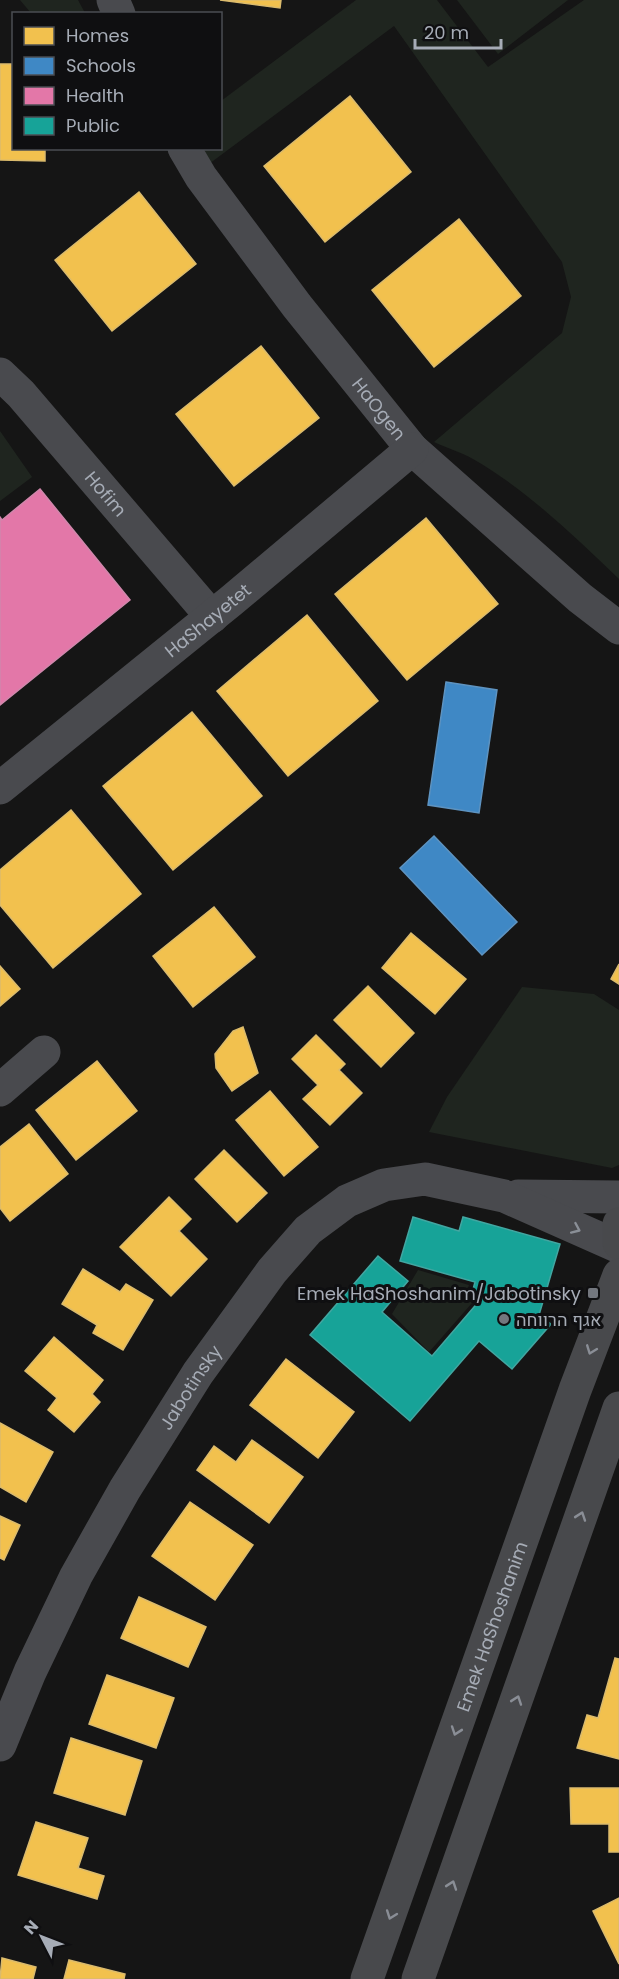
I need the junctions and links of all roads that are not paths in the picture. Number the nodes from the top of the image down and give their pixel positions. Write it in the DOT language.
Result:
graph roads {
  1 [pos="185,150"];
  2 [pos="0,374"];
  3 [pos="412,449"];
  4 [pos="212,617"];
  5 [pos="619,628"];
  6 [pos="0,788"];
  7 [pos="44,1052"];
  8 [pos="0,1090"];
  9 [pos="504,1196"];
  10 [pos="619,1197"];
  11 [pos="619,1224"];
  12 [pos="619,1245"];
  13 [pos="619,1275"];
  14 [pos="619,1408"];
  15 [pos="0,1746"];
  16 [pos="367,1979"];
  17 [pos="418,1979"];
  1 -- 3 [label="street, HaOgen"];
  2 -- 4 [label="street, Hofim"];
  3 -- 4 [label="street, HaShayetet"];
  3 -- 5 [label="street, HaOgen"];
  4 -- 6 [label="street, HaShayetet"];
  7 -- 8 [label="street"];
  9 -- 10 [label="street, Jabotinsky"];
  9 -- 12 [label="street, Jabotinsky, one-way"];
  9 -- 15 [label="street, Jabotinsky"];
  11 -- 12 [label="street"];
  13 -- 16 [label="street, Emek HaShoshanim, one-way"];
  17 -- 14 [label="street, one-way"];
}
